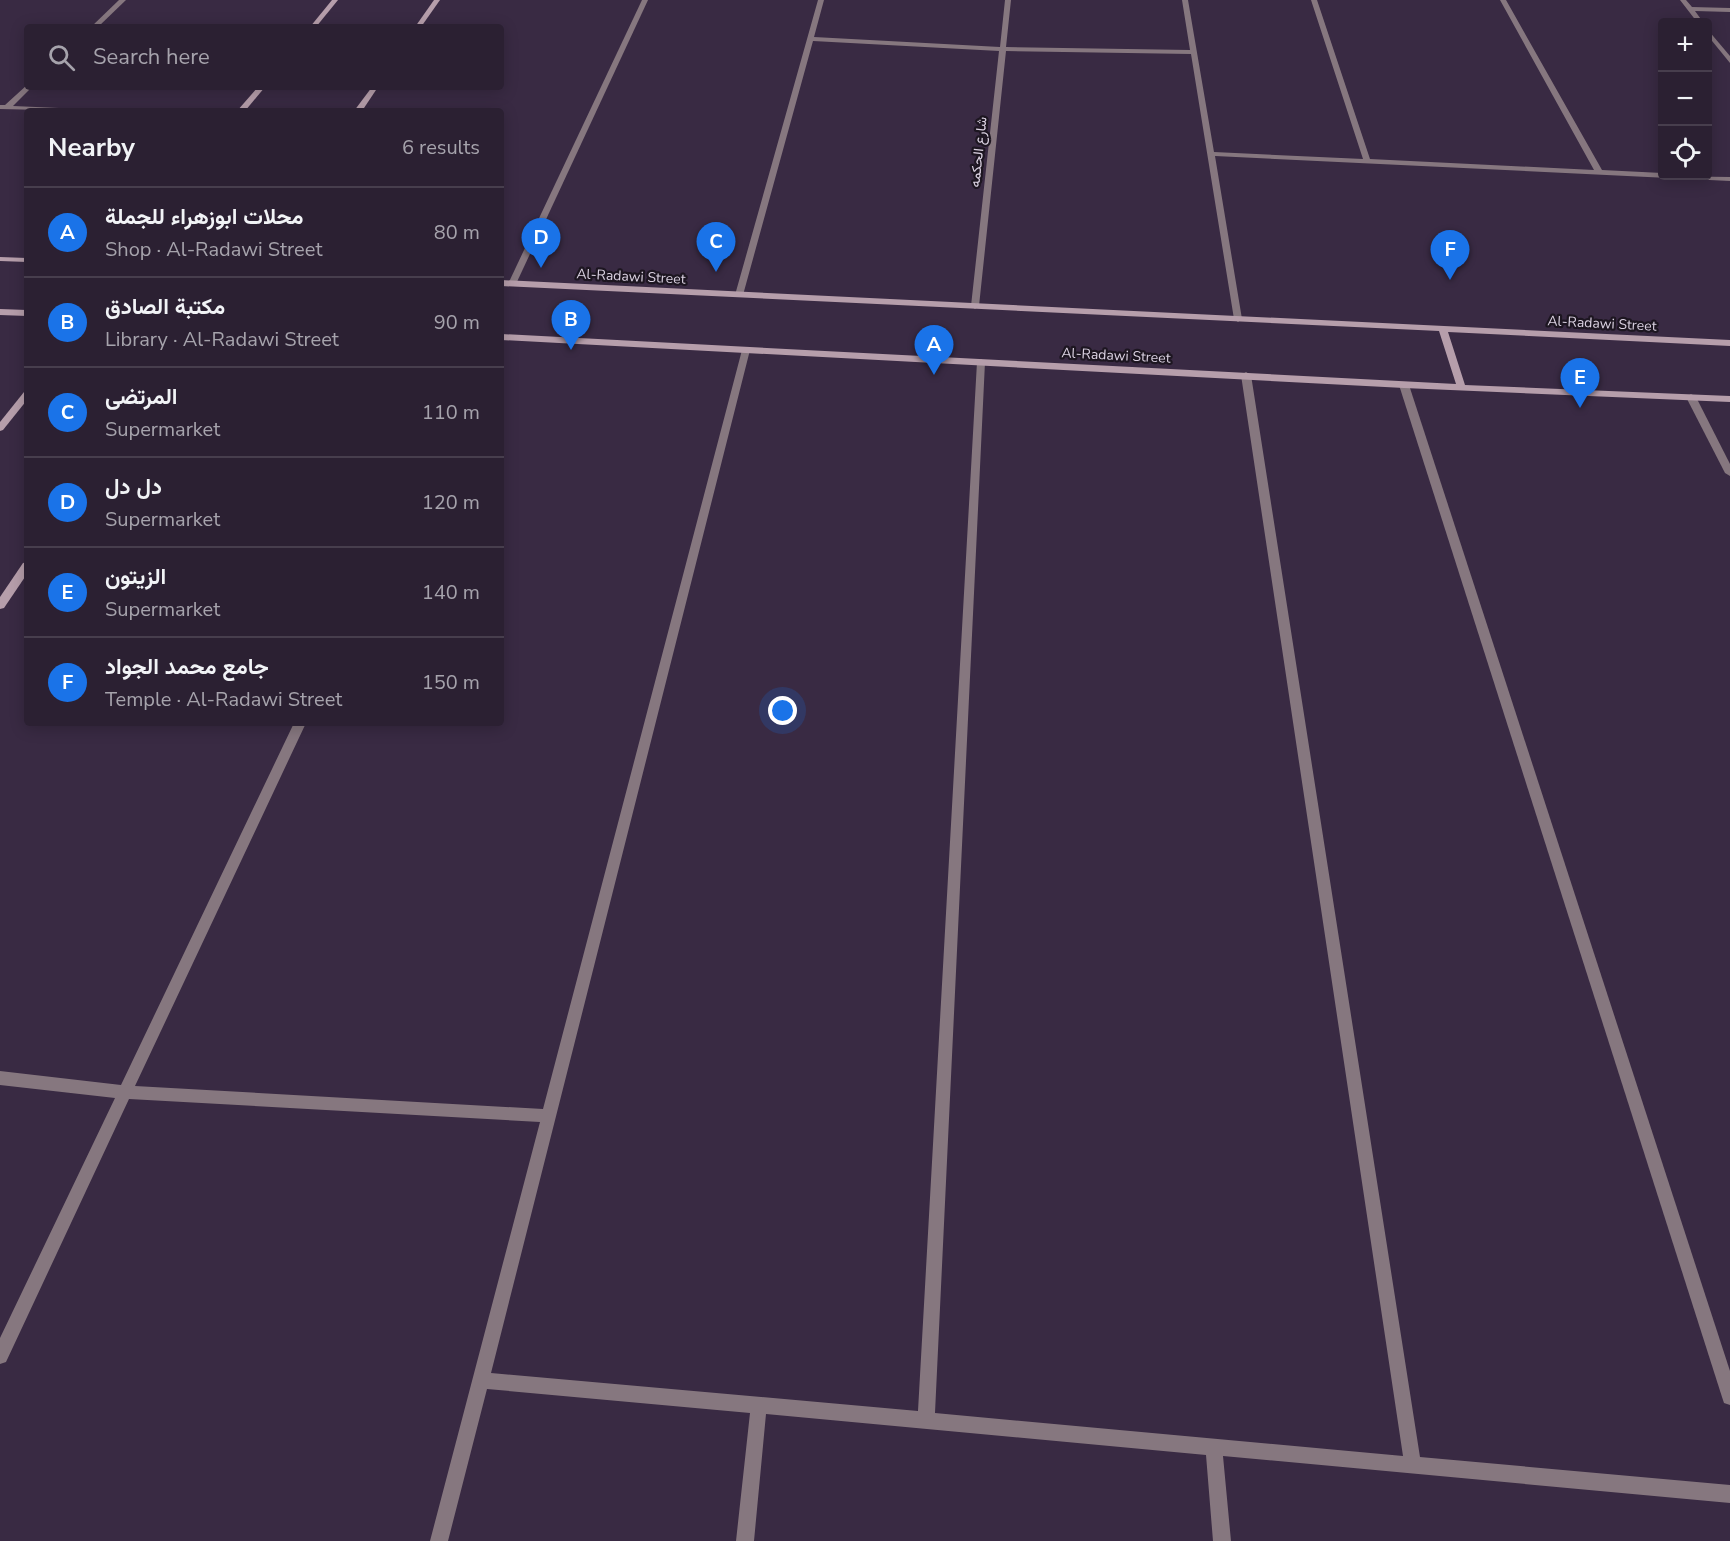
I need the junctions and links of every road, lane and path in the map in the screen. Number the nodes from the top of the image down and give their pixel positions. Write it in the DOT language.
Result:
graph roads {
  1 [pos="123,0"];
  2 [pos="335,0"];
  3 [pos="437,0"];
  4 [pos="645,0"];
  5 [pos="821,0"];
  6 [pos="1008,0"];
  7 [pos="1185,0"];
  8 [pos="1314,0"];
  9 [pos="1503,0"];
  10 [pos="1683,0"];
  11 [pos="1690,9"];
  12 [pos="1730,10"];
  13 [pos="1697,18"];
  14 [pos="97,24"];
  15 [pos="315,24"];
  16 [pos="420,24"];
  17 [pos="1712,38"];
  18 [pos="810,39"];
  19 [pos="1002,49"];
  20 [pos="1193,52"];
  21 [pos="1730,60"];
  22 [pos="25,90"];
  23 [pos="260,90"];
  24 [pos="373,90"];
  25 [pos="4,107"];
  26 [pos="24,108"];
  27 [pos="244,108"];
  28 [pos="360,108"];
  29 [pos="1210,154"];
  30 [pos="1367,161"];
  31 [pos="1599,172"];
  32 [pos="1658,176"];
  33 [pos="1712,178"];
  34 [pos="1730,179"];
  35 [pos="0,259"];
  36 [pos="24,260"];
  37 [pos="504,283"];
  38 [pos="512,284"];
  39 [pos="739,295"];
  40 [pos="975,306"];
  41 [pos="0,312"];
  42 [pos="24,313"];
  43 [pos="1238,319"];
  44 [pos="1443,329"];
  45 [pos="504,337"];
  46 [pos="1730,343"];
  47 [pos="746,350"];
  48 [pos="981,362"];
  49 [pos="1246,375"];
  50 [pos="1404,385"];
  51 [pos="1461,386"];
  52 [pos="1691,397"];
  53 [pos="24,398"];
  54 [pos="1730,399"];
  55 [pos="0,428"];
  56 [pos="1730,473"];
  57 [pos="24,570"];
  58 [pos="0,605"];
  59 [pos="299,726"];
  60 [pos="0,1078"];
  61 [pos="125,1092"];
  62 [pos="549,1116"];
  63 [pos="0,1356"];
  64 [pos="481,1380"];
  65 [pos="1730,1397"];
  66 [pos="759,1405"];
  67 [pos="926,1420"];
  68 [pos="1214,1447"];
  69 [pos="1413,1465"];
  70 [pos="1730,1494"];
  71 [pos="439,1541"];
  72 [pos="745,1541"];
  73 [pos="1222,1541"];
  1 -- 14 [label="street"];
  2 -- 15 [label="street"];
  3 -- 16 [label="street"];
  4 -- 38 [label="street"];
  5 -- 18 [label="street"];
  6 -- 19 [label="street, شارع الحكمه"];
  7 -- 20 [label="street"];
  8 -- 30 [label="street"];
  9 -- 31 [label="street"];
  10 -- 11 [label="street"];
  11 -- 12 [label="street"];
  11 -- 13 [label="street"];
  17 -- 21 [label="street"];
  18 -- 19 [label="street"];
  18 -- 39 [label="street"];
  19 -- 20 [label="street"];
  19 -- 40 [label="street, شارع الحكمه"];
  20 -- 29 [label="street"];
  22 -- 25 [label="street"];
  23 -- 27 [label="street"];
  24 -- 28 [label="street"];
  25 -- 26 [label="street"];
  29 -- 30 [label="street"];
  29 -- 43 [label="street"];
  30 -- 31 [label="street"];
  31 -- 32 [label="street"];
  33 -- 34 [label="street"];
  35 -- 36 [label="street"];
  37 -- 38 [label="street, Al-Radawi Street"];
  38 -- 39 [label="street, Al-Radawi Street"];
  39 -- 40 [label="street, Al-Radawi Street"];
  40 -- 43 [label="street, Al-Radawi Street"];
  41 -- 42 [label="street"];
  43 -- 44 [label="street, Al-Radawi Street"];
  44 -- 46 [label="street, Al-Radawi Street"];
  44 -- 51 [label="street"];
  45 -- 47 [label="street, Al-Radawi Street"];
  47 -- 48 [label="street, Al-Radawi Street"];
  47 -- 62 [label="street"];
  48 -- 49 [label="street, Al-Radawi Street"];
  48 -- 67 [label="street"];
  49 -- 50 [label="street, Al-Radawi Street"];
  49 -- 69 [label="street"];
  50 -- 51 [label="street, Al-Radawi Street"];
  50 -- 65 [label="street"];
  51 -- 52 [label="street, Al-Radawi Street"];
  52 -- 54 [label="street, Al-Radawi Street"];
  52 -- 56 [label="street"];
  53 -- 55 [label="street"];
  57 -- 58 [label="street"];
  59 -- 61 [label="street"];
  60 -- 61 [label="street"];
  61 -- 62 [label="street"];
  61 -- 63 [label="street"];
  62 -- 64 [label="street"];
  64 -- 66 [label="street"];
  64 -- 71 [label="street"];
  66 -- 67 [label="street"];
  66 -- 72 [label="street"];
  67 -- 68 [label="street"];
  68 -- 69 [label="street"];
  68 -- 73 [label="street"];
  69 -- 70 [label="street"];
}
